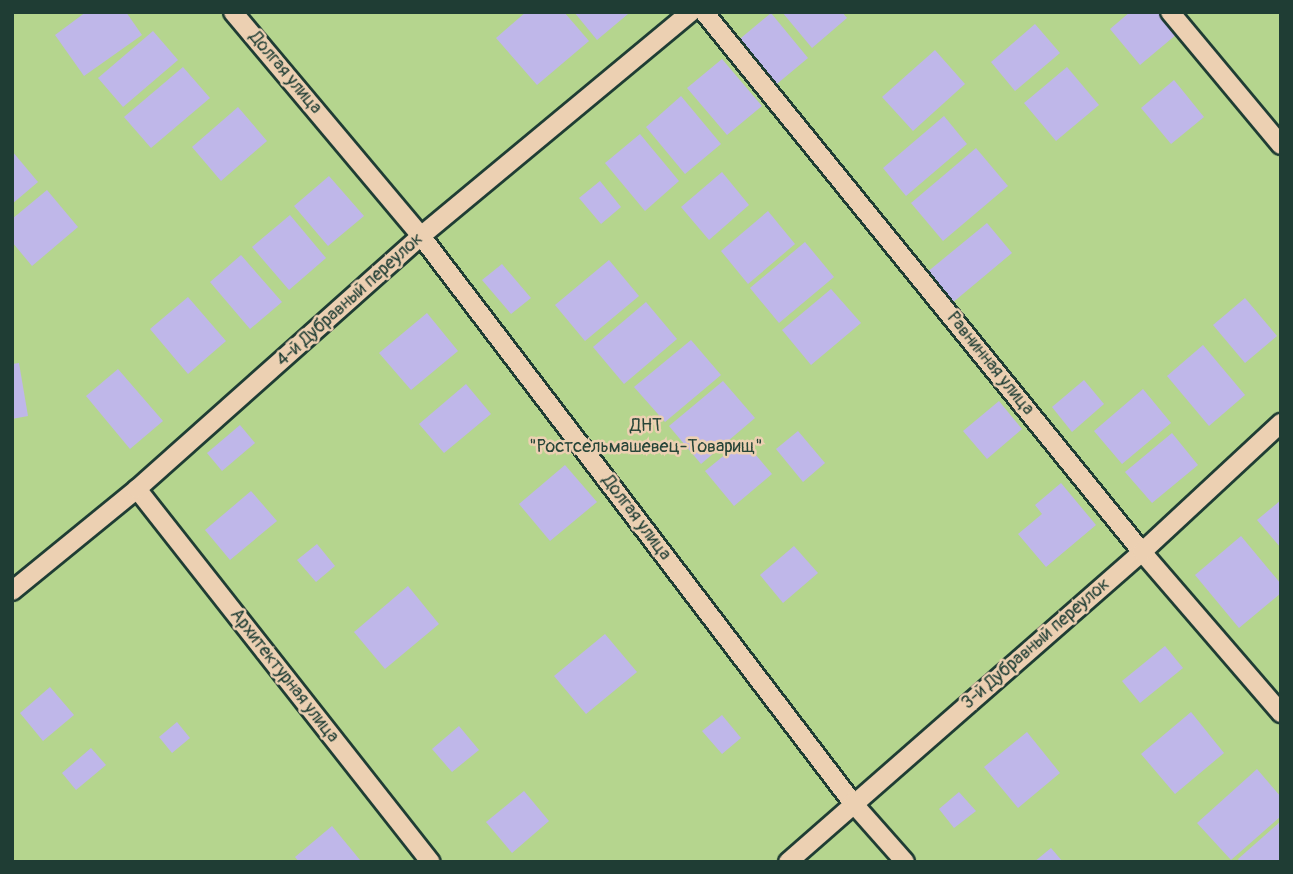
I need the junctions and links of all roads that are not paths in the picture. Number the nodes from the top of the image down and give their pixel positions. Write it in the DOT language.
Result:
graph roads {
  1 [pos="233,12"];
  2 [pos="691,12"];
  3 [pos="704,12"];
  4 [pos="1170,12"];
  5 [pos="1281,145"];
  6 [pos="421,236"];
  7 [pos="1281,423"];
  8 [pos="137,489"];
  9 [pos="1142,552"];
  10 [pos="12,591"];
  11 [pos="1281,713"];
  12 [pos="852,802"];
  13 [pos="430,862"];
  14 [pos="788,862"];
  15 [pos="905,862"];
  1 -- 6 [label="lane, Долгая улица"];
  2 -- 6 [label="lane, 4-й Дубравный переулок"];
  3 -- 9 [label="lane, Равнинная улица"];
  4 -- 5 [label="lane"];
  6 -- 8 [label="lane, 4-й Дубравный переулок"];
  6 -- 12 [label="lane, Долгая улица"];
  7 -- 9 [label="lane, 3-й Дубравный переулок"];
  8 -- 10 [label="lane, 4-й Дубравный переулок"];
  8 -- 13 [label="lane, Архитектурная улица"];
  9 -- 11 [label="lane, Равнинная улица"];
  9 -- 12 [label="lane, 3-й Дубравный переулок"];
  12 -- 14 [label="lane, 3-й Дубравный переулок"];
  12 -- 15 [label="lane, Долгая улица"];
}
